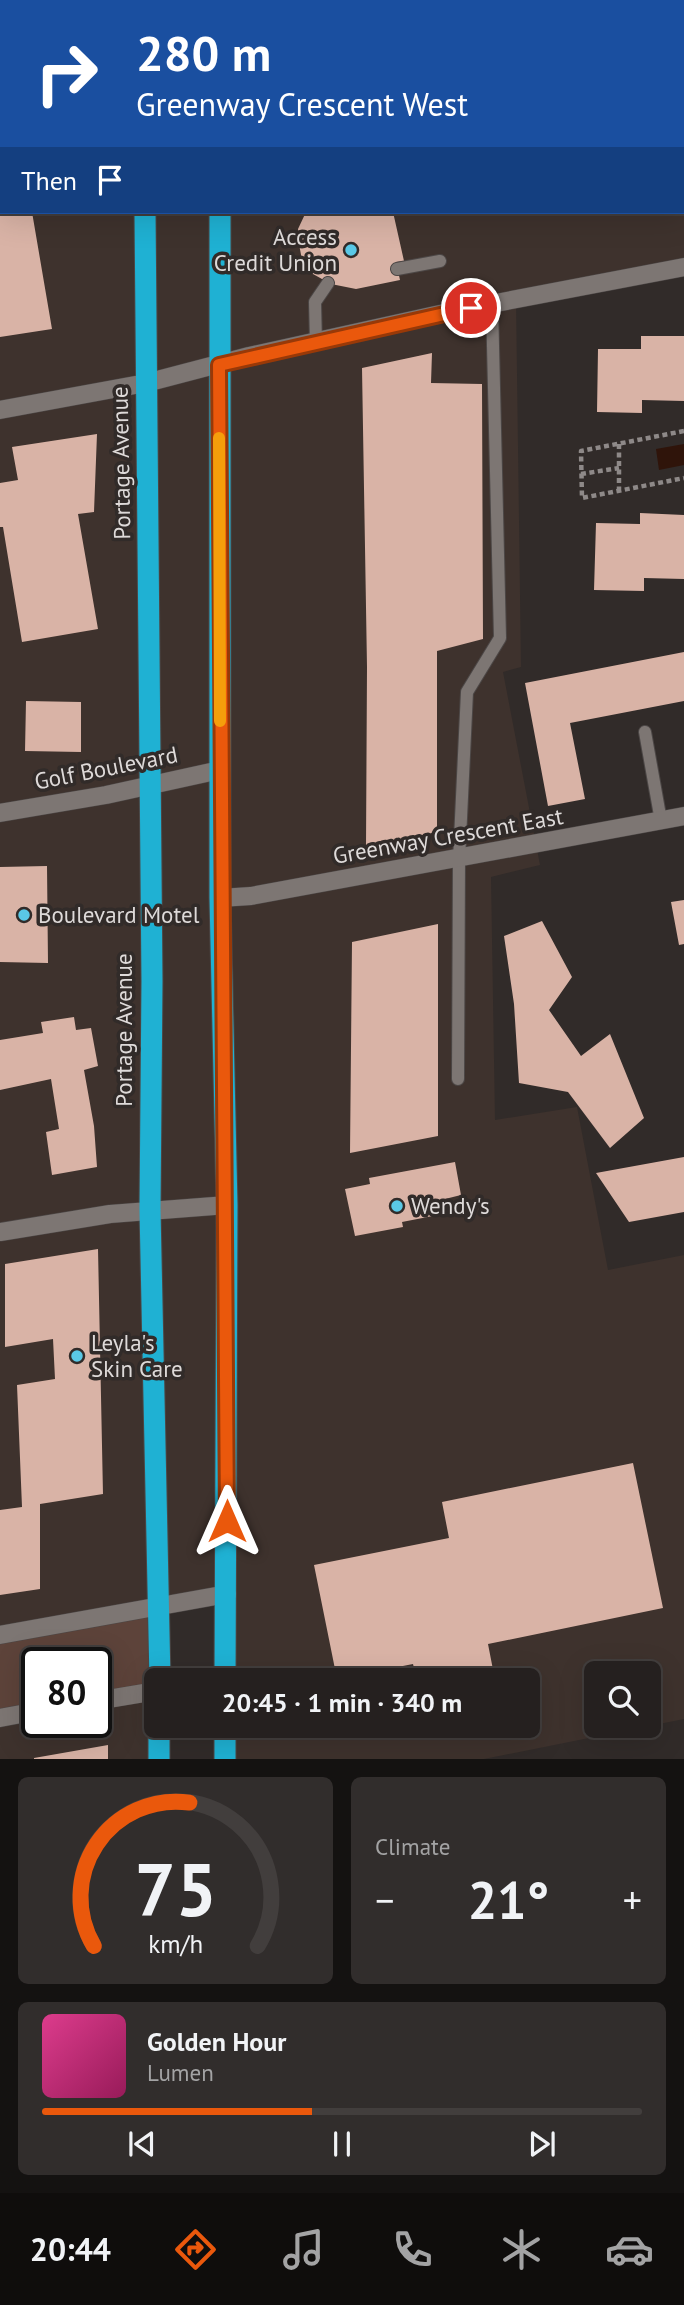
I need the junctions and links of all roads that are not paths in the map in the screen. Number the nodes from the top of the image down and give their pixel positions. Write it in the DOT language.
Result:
graph roads {
  1 [pos="145,214"];
  2 [pos="220,214"];
  3 [pos="440,261"];
  4 [pos="684,267"];
  5 [pos="397,269"];
  6 [pos="328,283"];
  7 [pos="492,304"];
  8 [pos="316,343"];
  9 [pos="219,365"];
  10 [pos="146,383"];
  11 [pos="0,410"];
  12 [pos="645,732"];
  13 [pos="220,770"];
  14 [pos="150,785"];
  15 [pos="0,813"];
  16 [pos="684,816"];
  17 [pos="661,821"];
  18 [pos="459,860"];
  19 [pos="220,898"];
  20 [pos="458,1079"];
  21 [pos="227,1205"];
  22 [pos="150,1210"];
  23 [pos="0,1232"];
  24 [pos="227,1594"];
  25 [pos="159,1606"];
  26 [pos="0,1634"];
  27 [pos="160,1668"];
  28 [pos="223,1668"];
  29 [pos="144,1692"];
  30 [pos="112,1698"];
  31 [pos="21,1714"];
  32 [pos="0,1718"];
  33 [pos="159,1738"];
  34 [pos="225,1738"];
  35 [pos="159,1759"];
  36 [pos="225,1759"];
  1 -- 10 [label="highway, Portage Avenue"];
  2 -- 9 [label="highway"];
  3 -- 5 [label="lane"];
  4 -- 7 [label="street"];
  6 -- 8 [label="lane"];
  7 -- 8 [label="street"];
  7 -- 18 [label="lane"];
  8 -- 9 [label="street"];
  9 -- 10 [label="street"];
  9 -- 13 [label="highway"];
  10 -- 11 [label="street"];
  10 -- 14 [label="highway, Portage Avenue"];
  12 -- 17 [label="lane"];
  13 -- 14 [label="street, Golf Boulevard"];
  13 -- 19 [label="highway"];
  14 -- 15 [label="street, Golf Boulevard"];
  14 -- 22 [label="highway, Portage Avenue"];
  16 -- 17 [label="street, Greenway Crescent East"];
  17 -- 18 [label="street, Greenway Crescent East"];
  18 -- 19 [label="street, Greenway Crescent East"];
  18 -- 20 [label="lane"];
  19 -- 21 [label="highway"];
  21 -- 22 [label="street"];
  21 -- 24 [label="highway"];
  22 -- 23 [label="street"];
  22 -- 25 [label="highway, Portage Avenue"];
  24 -- 25 [label="street"];
  24 -- 28 [label="highway"];
  25 -- 26 [label="street"];
  25 -- 27 [label="highway, Portage Avenue"];
  29 -- 30 [label="street"];
  31 -- 32 [label="street"];
  33 -- 35 [label="highway"];
  34 -- 36 [label="highway"];
}
